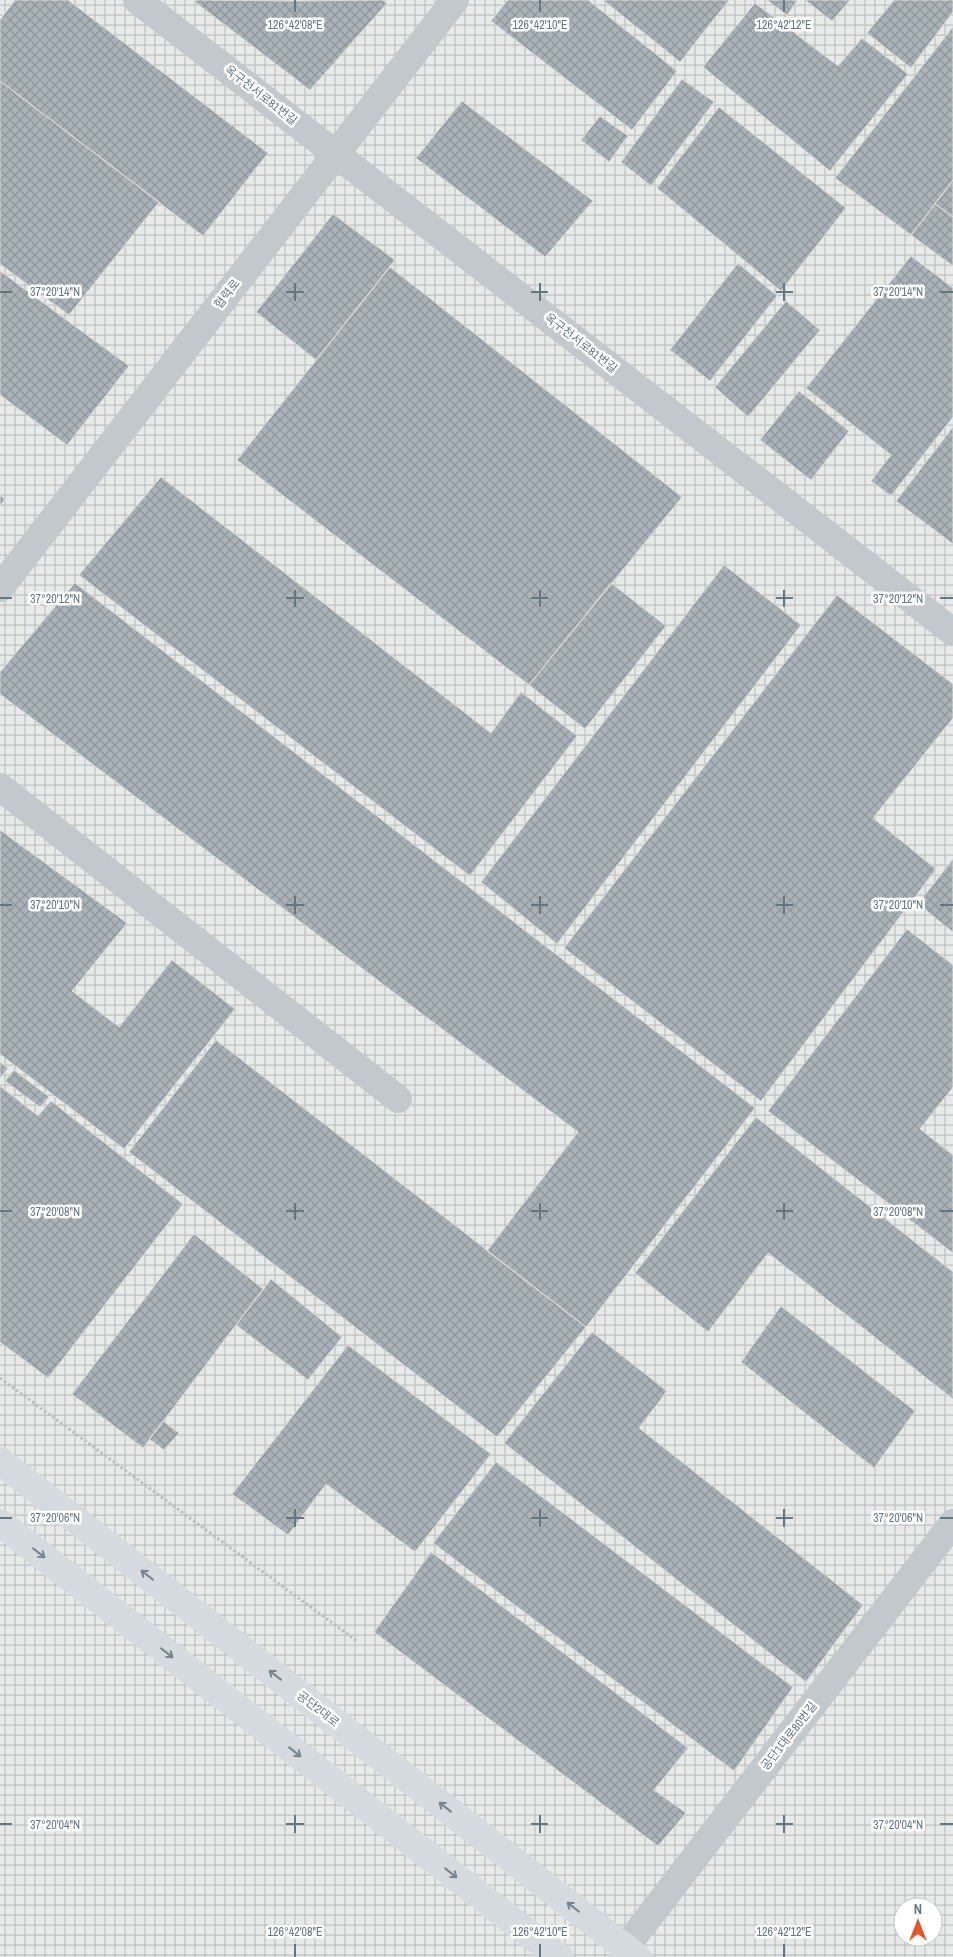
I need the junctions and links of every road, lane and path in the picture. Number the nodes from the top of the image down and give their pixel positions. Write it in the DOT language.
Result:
graph roads {
  1 [pos="138,0"];
  2 [pos="455,0"];
  3 [pos="336,154"];
  4 [pos="0,588"];
  5 [pos="953,632"];
  6 [pos="0,786"];
  7 [pos="398,1099"];
  8 [pos="0,1378"];
  9 [pos="0,1461"];
  10 [pos="0,1523"];
  11 [pos="953,1523"];
  12 [pos="358,1642"];
  13 [pos="627,1954"];
  14 [pos="559,1957"];
  1 -- 3 [label="street, 옥구천서로81번길"];
  2 -- 3 [label="street, 협력로"];
  3 -- 4 [label="street, 협력로"];
  3 -- 5 [label="street, 옥구천서로81번길"];
  6 -- 7 [label="street"];
  8 -- 12 [label="path"];
  13 -- 9 [label="main road, 공단2대로, one-way"];
  10 -- 14 [label="main road, one-way"];
  11 -- 13 [label="street, 공단1대로80번길"];
}
